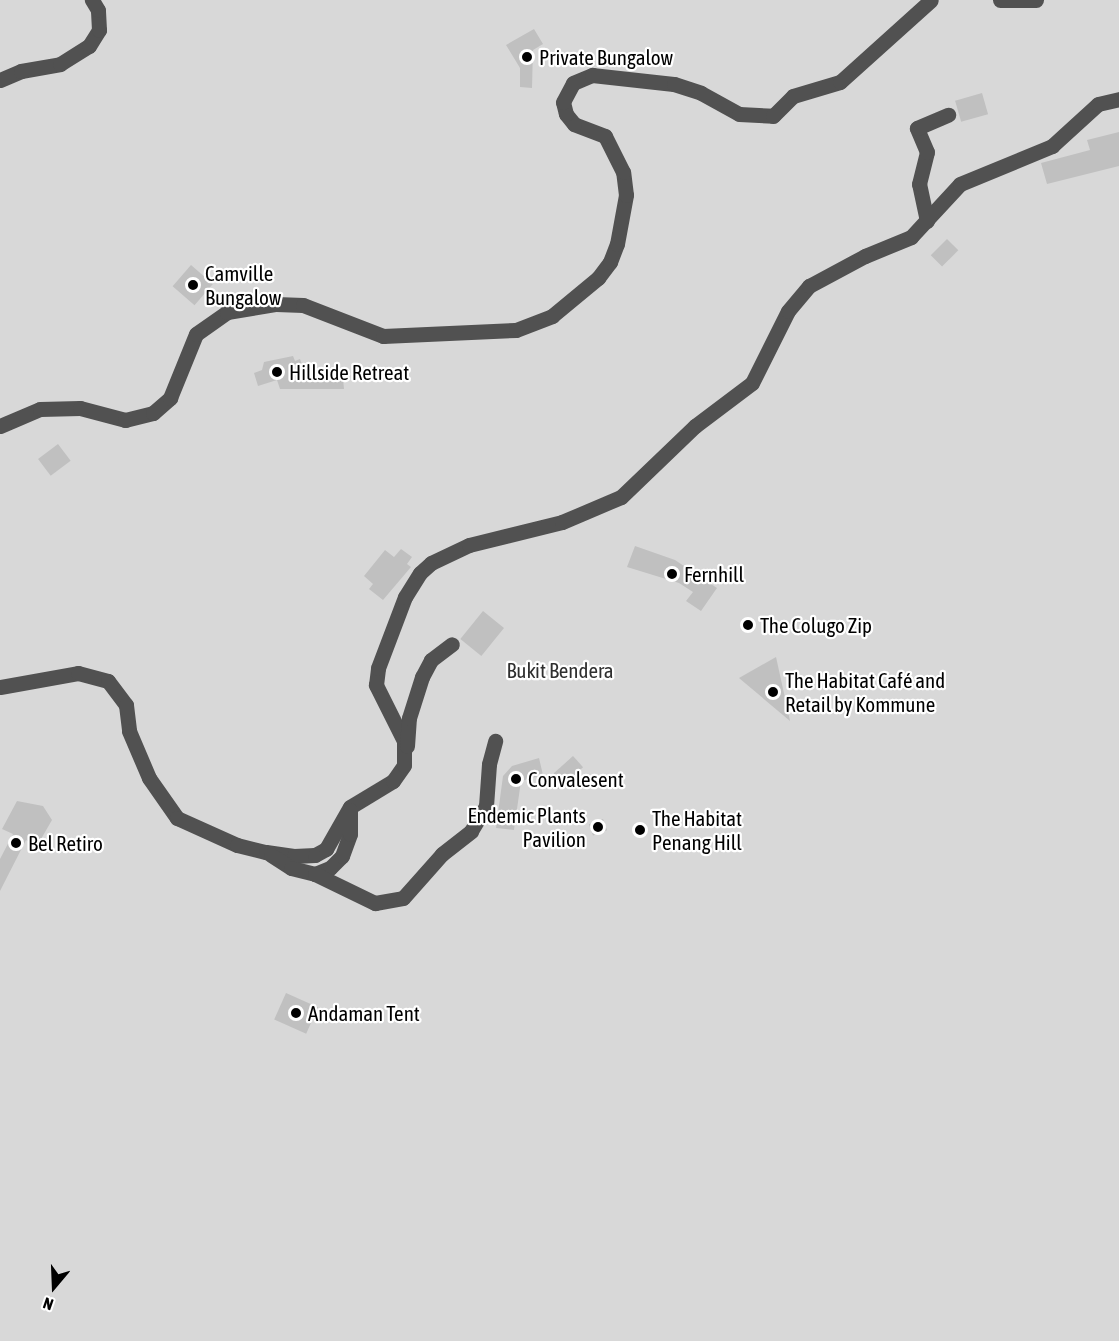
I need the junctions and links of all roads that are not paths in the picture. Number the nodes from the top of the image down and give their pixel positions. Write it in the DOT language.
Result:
graph roads {
  1 [pos="92,0"];
  2 [pos="931,0"];
  3 [pos="1000,0"];
  4 [pos="1036,0"];
  5 [pos="0,80"];
  6 [pos="1119,99"];
  7 [pos="948,115"];
  8 [pos="927,221"];
  9 [pos="0,426"];
  10 [pos="452,644"];
  11 [pos="0,687"];
  12 [pos="495,741"];
  13 [pos="406,752"];
  14 [pos="350,807"];
  15 [pos="266,852"];
  16 [pos="315,874"];
  1 -- 5 [label="street"];
  2 -- 9 [label="street"];
  3 -- 4 [label="street"];
  6 -- 8 [label="street"];
  7 -- 8 [label="street"];
  8 -- 13 [label="street"];
  10 -- 13 [label="street"];
  11 -- 15 [label="street"];
  12 -- 16 [label="street"];
  13 -- 14 [label="street"];
  14 -- 15 [label="street"];
  14 -- 16 [label="street"];
  15 -- 16 [label="street"];
}
